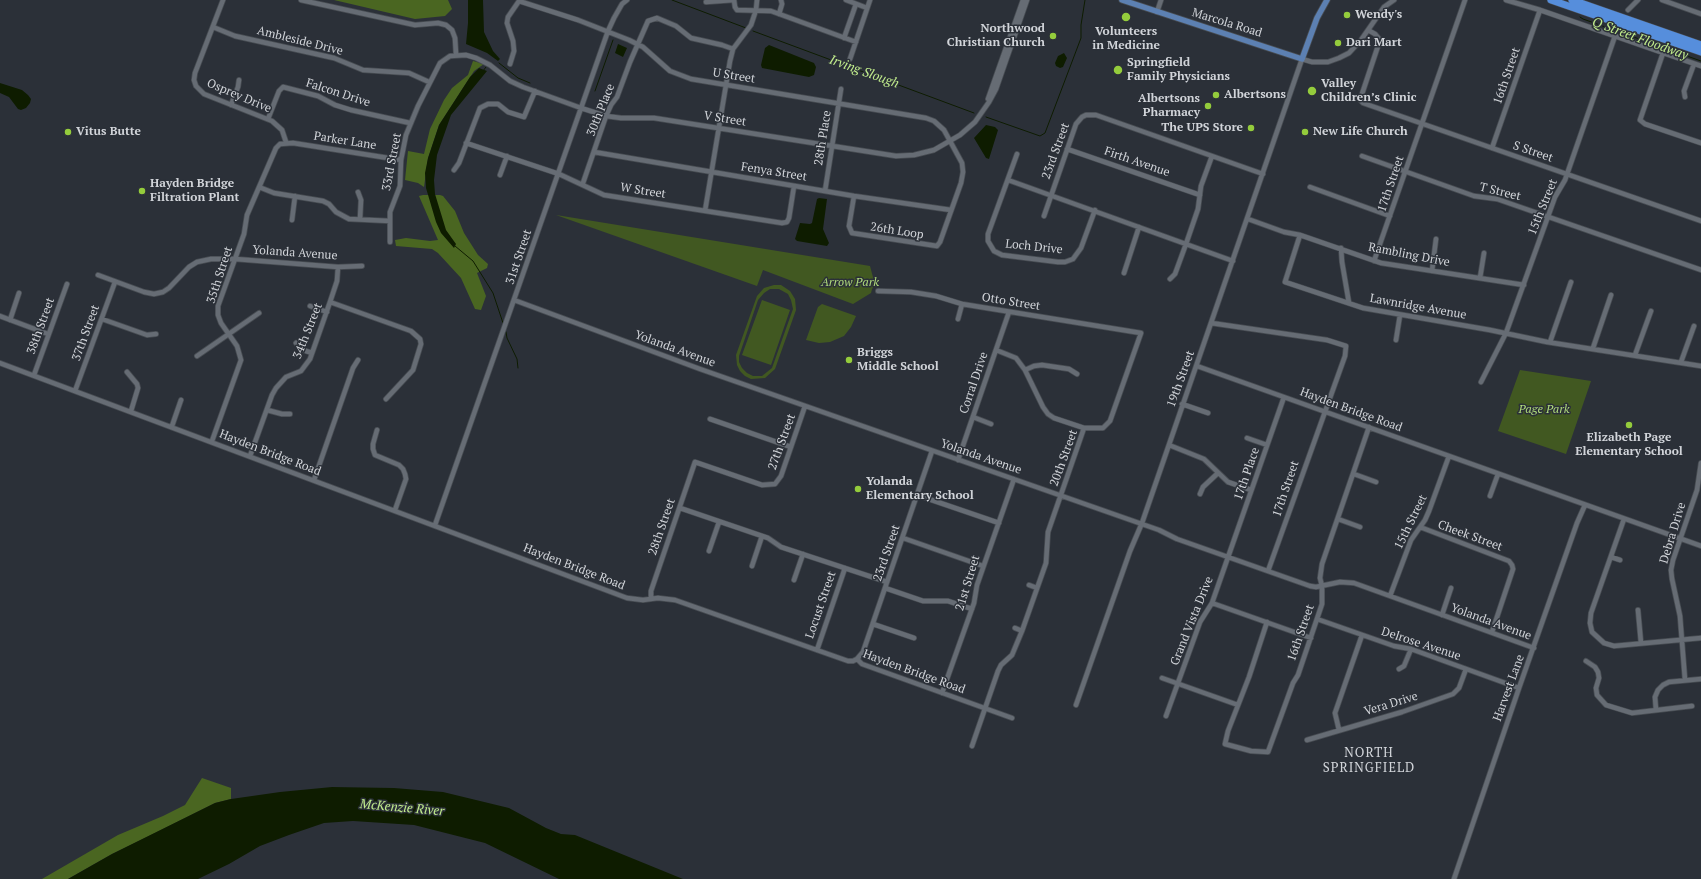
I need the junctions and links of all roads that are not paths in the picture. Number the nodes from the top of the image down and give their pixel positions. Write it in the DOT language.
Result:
graph roads {
  1 [pos="223,0"];
  2 [pos="301,0"];
  3 [pos="627,0"];
  4 [pos="734,0"];
  5 [pos="757,0"];
  6 [pos="781,0"];
  7 [pos="846,0"];
  8 [pos="870,0"];
  9 [pos="1023,0"];
  10 [pos="1028,0"];
  11 [pos="1122,0"];
  12 [pos="1161,0"];
  13 [pos="1327,0"];
  14 [pos="1394,0"];
  15 [pos="1465,0"];
  16 [pos="1506,0"];
  17 [pos="1551,0"];
  18 [pos="1572,0"];
  19 [pos="1638,0"];
  20 [pos="1662,0"];
  21 [pos="519,1"];
  22 [pos="318,2"];
  23 [pos="706,2"];
  24 [pos="856,4"];
  25 [pos="867,8"];
  26 [pos="756,10"];
  27 [pos="1540,10"];
  28 [pos="1628,10"];
  29 [pos="1157,12"];
  30 [pos="779,14"];
  31 [pos="1701,14"];
  32 [pos="213,27"];
  33 [pos="1368,30"];
  34 [pos="608,31"];
  35 [pos="1615,36"];
  36 [pos="844,38"];
  37 [pos="856,42"];
  38 [pos="637,44"];
  39 [pos="1701,45"];
  40 [pos="733,49"];
  41 [pos="1662,52"];
  42 [pos="1701,52"];
  43 [pos="456,54"];
  44 [pos="850,59"];
  45 [pos="1302,59"];
  46 [pos="510,64"];
  47 [pos="1694,64"];
  48 [pos="1701,66"];
  49 [pos="239,80"];
  50 [pos="430,82"];
  51 [pos="726,85"];
  52 [pos="841,89"];
  53 [pos="535,91"];
  54 [pos="1685,97"];
  55 [pos="839,104"];
  56 [pos="231,105"];
  57 [pos="986,107"];
  58 [pos="581,108"];
  59 [pos="606,116"];
  60 [pos="268,118"];
  61 [pos="410,123"];
  62 [pos="1422,124"];
  63 [pos="718,128"];
  64 [pos="951,141"];
  65 [pos="286,142"];
  66 [pos="466,143"];
  67 [pos="1701,143"];
  68 [pos="832,146"];
  69 [pos="1492,148"];
  70 [pos="1067,149"];
  71 [pos="594,152"];
  72 [pos="1016,154"];
  73 [pos="507,156"];
  74 [pos="1212,156"];
  75 [pos="1362,156"];
  76 [pos="401,160"];
  77 [pos="454,170"];
  78 [pos="711,172"];
  79 [pos="1406,172"];
  80 [pos="559,174"];
  81 [pos="1263,174"];
  82 [pos="1567,174"];
  83 [pos="500,175"];
  84 [pos="1008,180"];
  85 [pos="583,183"];
  86 [pos="794,186"];
  87 [pos="259,187"];
  88 [pos="1310,187"];
  89 [pos="825,191"];
  90 [pos="358,192"];
  91 [pos="1051,194"];
  92 [pos="1200,195"];
  93 [pos="295,196"];
  94 [pos="854,196"];
  95 [pos="951,210"];
  96 [pos="1095,210"];
  97 [pos="705,211"];
  98 [pos="1044,216"];
  99 [pos="1390,216"];
  100 [pos="1548,217"];
  101 [pos="360,219"];
  102 [pos="1248,219"];
  103 [pos="292,220"];
  104 [pos="390,221"];
  105 [pos="1701,221"];
  106 [pos="1139,227"];
  107 [pos="1300,235"];
  108 [pos="1436,239"];
  109 [pos="390,242"];
  110 [pos="1186,244"];
  111 [pos="1341,248"];
  112 [pos="1484,253"];
  113 [pos="235,259"];
  114 [pos="1233,260"];
  115 [pos="1374,261"];
  116 [pos="362,266"];
  117 [pos="338,267"];
  118 [pos="1701,270"];
  119 [pos="1432,271"];
  120 [pos="1124,273"];
  121 [pos="98,275"];
  122 [pos="1480,278"];
  123 [pos="1170,279"];
  124 [pos="115,282"];
  125 [pos="1571,282"];
  126 [pos="67,284"];
  127 [pos="1524,286"];
  128 [pos="878,291"];
  129 [pos="19,293"];
  130 [pos="1611,295"];
  131 [pos="514,300"];
  132 [pos="330,302"];
  133 [pos="1349,303"];
  134 [pos="962,304"];
  135 [pos="310,306"];
  136 [pos="1651,311"];
  137 [pos="327,312"];
  138 [pos="1009,312"];
  139 [pos="259,313"];
  140 [pos="1400,315"];
  141 [pos="0,316"];
  142 [pos="102,319"];
  143 [pos="958,319"];
  144 [pos="10,320"];
  145 [pos="1211,323"];
  146 [pos="1694,326"];
  147 [pos="1141,333"];
  148 [pos="1506,333"];
  149 [pos="48,334"];
  150 [pos="156,334"];
  151 [pos="229,334"];
  152 [pos="1396,340"];
  153 [pos="1550,342"];
  154 [pos="296,343"];
  155 [pos="1593,348"];
  156 [pos="996,350"];
  157 [pos="312,353"];
  158 [pos="1635,355"];
  159 [pos="197,356"];
  160 [pos="358,360"];
  161 [pos="1681,362"];
  162 [pos="0,363"];
  163 [pos="1196,366"];
  164 [pos="1701,366"];
  165 [pos="1025,370"];
  166 [pos="127,372"];
  167 [pos="1077,374"];
  168 [pos="34,375"];
  169 [pos="1481,382"];
  170 [pos="75,390"];
  171 [pos="1284,397"];
  172 [pos="386,398"];
  173 [pos="181,400"];
  174 [pos="1182,404"];
  175 [pos="806,406"];
  176 [pos="267,410"];
  177 [pos="131,411"];
  178 [pos="1324,411"];
  179 [pos="1208,413"];
  180 [pos="290,414"];
  181 [pos="973,417"];
  182 [pos="710,419"];
  183 [pos="991,424"];
  184 [pos="172,426"];
  185 [pos="1370,427"];
  186 [pos="1084,428"];
  187 [pos="377,430"];
  188 [pos="1248,438"];
  189 [pos="212,441"];
  190 [pos="1169,445"];
  191 [pos="1268,445"];
  192 [pos="791,447"];
  193 [pos="932,451"];
  194 [pos="250,456"];
  195 [pos="1449,456"];
  196 [pos="958,460"];
  197 [pos="695,462"];
  198 [pos="1701,463"];
  199 [pos="1218,474"];
  200 [pos="1354,474"];
  201 [pos="1498,474"];
  202 [pos="1014,479"];
  203 [pos="314,480"];
  204 [pos="1376,482"];
  205 [pos="1251,490"];
  206 [pos="1200,494"];
  207 [pos="917,495"];
  208 [pos="1061,495"];
  209 [pos="1490,496"];
  210 [pos="1585,505"];
  211 [pos="680,508"];
  212 [pos="395,510"];
  213 [pos="1624,518"];
  214 [pos="1338,519"];
  215 [pos="719,522"];
  216 [pos="999,523"];
  217 [pos="1142,523"];
  218 [pos="435,525"];
  219 [pos="1360,527"];
  220 [pos="1420,527"];
  221 [pos="762,536"];
  222 [pos="903,538"];
  223 [pos="1680,538"];
  224 [pos="1701,546"];
  225 [pos="709,551"];
  226 [pos="803,554"];
  227 [pos="1228,557"];
  228 [pos="1611,557"];
  229 [pos="1620,560"];
  230 [pos="752,566"];
  231 [pos="983,566"];
  232 [pos="845,568"];
  233 [pos="1268,571"];
  234 [pos="794,580"];
  235 [pos="887,582"];
  236 [pos="1029,585"];
  237 [pos="1322,586"];
  238 [pos="885,588"];
  239 [pos="1037,588"];
  240 [pos="1451,588"];
  241 [pos="1390,596"];
  242 [pos="651,598"];
  243 [pos="1212,604"];
  244 [pos="972,609"];
  245 [pos="1638,610"];
  246 [pos="1442,614"];
  247 [pos="1317,619"];
  248 [pos="1266,622"];
  249 [pos="873,624"];
  250 [pos="1015,628"];
  251 [pos="1022,631"];
  252 [pos="1492,632"];
  253 [pos="1362,635"];
  254 [pos="914,638"];
  255 [pos="1311,638"];
  256 [pos="1701,638"];
  257 [pos="1682,640"];
  258 [pos="1642,643"];
  259 [pos="1534,648"];
  260 [pos="1411,649"];
  261 [pos="817,650"];
  262 [pos="857,659"];
  263 [pos="1586,661"];
  264 [pos="1399,669"];
  265 [pos="1466,669"];
  266 [pos="1162,678"];
  267 [pos="1701,679"];
  268 [pos="1685,680"];
  269 [pos="1178,683"];
  270 [pos="1519,688"];
  271 [pos="942,693"];
  272 [pos="1076,705"];
  273 [pos="1238,705"];
  274 [pos="1692,706"];
  275 [pos="985,708"];
  276 [pos="1656,710"];
  277 [pos="1166,716"];
  278 [pos="1012,718"];
  279 [pos="1339,730"];
  280 [pos="1307,740"];
  281 [pos="972,746"];
  282 [pos="1454,879"];
  1 -- 32 [label="street"];
  2 -- 22 [label="street"];
  3 -- 34 [label="street, 31st Street"];
  4 -- 23 [label="street"];
  4 -- 26 [label="street"];
  5 -- 26 [label="street"];
  6 -- 30 [label="street"];
  7 -- 24 [label="street"];
  8 -- 25 [label="street"];
  9 -- 57 [label="street, V Street"];
  10 -- 57 [label="street, V Street"];
  11 -- 29 [label="main road, Marcola Road"];
  12 -- 29 [label="street"];
  13 -- 45 [label="main road"];
  14 -- 33 [label="street"];
  15 -- 62 [label="street, 17th Street"];
  16 -- 27 [label="street"];
  17 -- 42 [label="highway"];
  18 -- 39 [label="highway"];
  19 -- 28 [label="street"];
  20 -- 31 [label="street"];
  21 -- 34 [label="street, U Street"];
  21 -- 46 [label="street"];
  22 -- 43 [label="street"];
  24 -- 25 [label="street"];
  24 -- 36 [label="street"];
  25 -- 37 [label="street"];
  26 -- 30 [label="street"];
  26 -- 40 [label="street"];
  27 -- 35 [label="street"];
  27 -- 69 [label="street, 16th Street"];
  29 -- 45 [label="main road, Marcola Road"];
  30 -- 36 [label="street"];
  32 -- 50 [label="street, Ambleside Drive"];
  32 -- 56 [label="street, Osprey Drive"];
  33 -- 45 [label="street"];
  33 -- 62 [label="street, S Street"];
  34 -- 38 [label="street, U Street"];
  34 -- 58 [label="street, 31st Street"];
  35 -- 41 [label="street"];
  35 -- 82 [label="street, 15th Street"];
  36 -- 37 [label="street"];
  37 -- 44 [label="street"];
  38 -- 40 [label="street"];
  38 -- 51 [label="street, U Street"];
  38 -- 59 [label="street, 30th Place"];
  40 -- 51 [label="street"];
  41 -- 47 [label="street"];
  41 -- 67 [label="street"];
  43 -- 50 [label="street, 33rd Street"];
  43 -- 53 [label="street, V Street"];
  45 -- 81 [label="street, 19th Street"];
  47 -- 48 [label="street"];
  47 -- 54 [label="street"];
  49 -- 56 [label="street"];
  50 -- 61 [label="street, 33rd Street"];
  51 -- 55 [label="street, U Street"];
  51 -- 63 [label="street"];
  52 -- 55 [label="street, 28th Place"];
  53 -- 58 [label="street, V Street"];
  53 -- 66 [label="street"];
  55 -- 64 [label="street, U Street"];
  55 -- 68 [label="street, 28th Place"];
  56 -- 60 [label="street, Osprey Drive"];
  57 -- 64 [label="street, V Street"];
  58 -- 59 [label="street, V Street"];
  58 -- 80 [label="street, 31st Street"];
  59 -- 63 [label="street, V Street"];
  59 -- 71 [label="street, 30th Place"];
  60 -- 61 [label="street, Falcon Drive"];
  60 -- 65 [label="street, Osprey Drive"];
  61 -- 76 [label="street, 33rd Street"];
  62 -- 69 [label="street, S Street"];
  62 -- 79 [label="street, 17th Street"];
  63 -- 68 [label="street, V Street"];
  63 -- 78 [label="street"];
  64 -- 68 [label="street, V Street"];
  64 -- 95 [label="street, 26th Loop"];
  65 -- 76 [label="street, Parker Lane"];
  65 -- 87 [label="street, 35th Street"];
  66 -- 73 [label="street, W Street"];
  66 -- 77 [label="street"];
  68 -- 89 [label="street, 28th Place"];
  69 -- 82 [label="street, S Street"];
  70 -- 74 [label="street, 23rd Street"];
  70 -- 91 [label="street, 23rd Street"];
  70 -- 92 [label="street, Firth Avenue"];
  71 -- 78 [label="street, Fenya Street"];
  71 -- 85 [label="street, 30th Place"];
  72 -- 84 [label="street, Loch Drive"];
  73 -- 80 [label="street, W Street"];
  73 -- 83 [label="street"];
  74 -- 81 [label="street"];
  74 -- 92 [label="street"];
  75 -- 79 [label="street, T Street"];
  76 -- 104 [label="street, 33rd Street"];
  78 -- 86 [label="street, Fenya Street"];
  78 -- 97 [label="street"];
  79 -- 99 [label="street, 17th Street"];
  79 -- 100 [label="street, T Street"];
  80 -- 85 [label="street, W Street"];
  80 -- 131 [label="street, 31st Street"];
  81 -- 102 [label="street, 19th Street"];
  82 -- 100 [label="street, 15th Street"];
  82 -- 105 [label="street, S Street"];
  84 -- 91 [label="street"];
  84 -- 96 [label="street, Loch Drive"];
  85 -- 97 [label="street, W Street"];
  86 -- 89 [label="street, Fenya Street"];
  86 -- 97 [label="street, W Street"];
  87 -- 93 [label="street"];
  87 -- 113 [label="street, 35th Street"];
  88 -- 99 [label="street"];
  89 -- 94 [label="street, Fenya Street"];
  90 -- 101 [label="street"];
  91 -- 96 [label="street"];
  91 -- 98 [label="street, 23rd Street"];
  92 -- 110 [label="street"];
  93 -- 101 [label="street"];
  93 -- 103 [label="street"];
  94 -- 95 [label="street, Fenya Street"];
  94 -- 95 [label="street, 26th Loop"];
  96 -- 106 [label="street"];
  99 -- 115 [label="street, 17th Street"];
  100 -- 118 [label="street, T Street"];
  100 -- 127 [label="street, 15th Street"];
  101 -- 104 [label="street"];
  102 -- 107 [label="street, Rambling Drive"];
  102 -- 114 [label="street, 19th Street"];
  104 -- 109 [label="street, 33rd Street"];
  106 -- 110 [label="street"];
  106 -- 120 [label="street"];
  107 -- 111 [label="street, Rambling Drive"];
  107 -- 133 [label="street, Lawnridge Avenue"];
  108 -- 119 [label="street"];
  110 -- 114 [label="street"];
  110 -- 123 [label="street"];
  111 -- 115 [label="street, Rambling Drive"];
  111 -- 133 [label="street"];
  112 -- 122 [label="street"];
  113 -- 117 [label="street, Yolanda Avenue"];
  113 -- 124 [label="street, Yolanda Avenue"];
  113 -- 151 [label="street, 35th Street"];
  114 -- 145 [label="street, 19th Street"];
  115 -- 119 [label="street, Rambling Drive"];
  116 -- 117 [label="street, Yolanda Avenue"];
  117 -- 132 [label="street, 34th Street"];
  119 -- 122 [label="street, Rambling Drive"];
  121 -- 124 [label="street, Yolanda Avenue"];
  122 -- 127 [label="street, Rambling Drive"];
  124 -- 142 [label="street, 37th Street"];
  125 -- 153 [label="street"];
  126 -- 149 [label="street, 38th Street"];
  127 -- 148 [label="street, 15th Street"];
  128 -- 134 [label="street, Otto Street"];
  129 -- 144 [label="street"];
  130 -- 155 [label="street"];
  131 -- 175 [label="street, Yolanda Avenue"];
  131 -- 218 [label="street, 31st Street"];
  132 -- 137 [label="street, 34th Street"];
  132 -- 172 [label="street"];
  133 -- 140 [label="street, Lawnridge Avenue"];
  134 -- 138 [label="street, Otto Street"];
  134 -- 143 [label="street"];
  135 -- 137 [label="street"];
  136 -- 158 [label="street"];
  137 -- 157 [label="street, 34th Street"];
  138 -- 147 [label="street, Otto Street"];
  138 -- 156 [label="street, Corral Drive"];
  139 -- 151 [label="street"];
  140 -- 148 [label="street, Lawnridge Avenue"];
  140 -- 152 [label="street"];
  141 -- 144 [label="street"];
  142 -- 150 [label="street"];
  142 -- 170 [label="street, 37th Street"];
  144 -- 149 [label="street"];
  145 -- 163 [label="street, 19th Street"];
  145 -- 178 [label="street, 17th Street"];
  146 -- 161 [label="street"];
  147 -- 186 [label="street, 20th Street"];
  148 -- 153 [label="street, Lawnridge Avenue"];
  148 -- 169 [label="street, 15th Street"];
  149 -- 168 [label="street, 38th Street"];
  151 -- 159 [label="street"];
  151 -- 189 [label="street, 35th Street"];
  153 -- 155 [label="street, Lawnridge Avenue"];
  154 -- 157 [label="street"];
  155 -- 158 [label="street, Lawnridge Avenue"];
  156 -- 165 [label="street"];
  156 -- 181 [label="street, Corral Drive"];
  157 -- 176 [label="street, 34th Street"];
  158 -- 161 [label="street, Lawnridge Avenue"];
  160 -- 203 [label="street"];
  161 -- 164 [label="street, Lawnridge Avenue"];
  162 -- 168 [label="street, Hayden Bridge Road"];
  163 -- 171 [label="street, Hayden Bridge Road"];
  163 -- 174 [label="street, 19th Street"];
  165 -- 167 [label="street"];
  165 -- 186 [label="street"];
  166 -- 177 [label="street"];
  168 -- 170 [label="street, Hayden Bridge Road"];
  170 -- 177 [label="street, Hayden Bridge Road"];
  171 -- 178 [label="street, Hayden Bridge Road"];
  171 -- 191 [label="street, 17th Place"];
  173 -- 184 [label="street"];
  174 -- 179 [label="street"];
  174 -- 190 [label="street, 19th Street"];
  175 -- 192 [label="street, 27th Street"];
  175 -- 193 [label="street, Yolanda Avenue"];
  176 -- 180 [label="street"];
  176 -- 194 [label="street, 34th Street"];
  177 -- 184 [label="street, Hayden Bridge Road"];
  178 -- 185 [label="street, Hayden Bridge Road"];
  178 -- 233 [label="street, 17th Street"];
  181 -- 183 [label="street"];
  181 -- 196 [label="street, Corral Drive"];
  182 -- 192 [label="street"];
  184 -- 189 [label="street, Hayden Bridge Road"];
  185 -- 195 [label="street, Hayden Bridge Road"];
  185 -- 200 [label="street, 16th Street"];
  186 -- 208 [label="street, 20th Street"];
  187 -- 212 [label="street"];
  188 -- 191 [label="street"];
  189 -- 194 [label="street, Hayden Bridge Road"];
  190 -- 199 [label="street"];
  190 -- 217 [label="street, 19th Street"];
  191 -- 205 [label="street, 17th Place"];
  192 -- 197 [label="street, 27th Street"];
  193 -- 196 [label="street, Yolanda Avenue"];
  193 -- 207 [label="street, 23rd Street"];
  194 -- 203 [label="street, Hayden Bridge Road"];
  195 -- 201 [label="street, Hayden Bridge Road"];
  195 -- 220 [label="street, 15th Street"];
  196 -- 202 [label="street, Yolanda Avenue"];
  197 -- 211 [label="street, 28th Street"];
  198 -- 223 [label="street, Debra Drive"];
  199 -- 205 [label="street"];
  199 -- 206 [label="street"];
  200 -- 204 [label="street"];
  200 -- 214 [label="street, 16th Street"];
  201 -- 209 [label="street"];
  201 -- 210 [label="street, Hayden Bridge Road"];
  202 -- 208 [label="street, Yolanda Avenue"];
  202 -- 216 [label="street, 21st Street"];
  203 -- 212 [label="street, Hayden Bridge Road"];
  205 -- 227 [label="street, 17th Place"];
  207 -- 216 [label="street"];
  207 -- 222 [label="street, 23rd Street"];
  208 -- 217 [label="street, Yolanda Avenue"];
  208 -- 239 [label="street, 20th Street"];
  210 -- 213 [label="street, Hayden Bridge Road"];
  210 -- 259 [label="street, Harvest Lane"];
  211 -- 215 [label="street"];
  211 -- 242 [label="street, 28th Street"];
  212 -- 218 [label="street, Hayden Bridge Road"];
  213 -- 223 [label="street, Hayden Bridge Road"];
  213 -- 228 [label="street"];
  214 -- 219 [label="street"];
  214 -- 237 [label="street, 16th Street"];
  215 -- 221 [label="street"];
  215 -- 225 [label="street"];
  216 -- 231 [label="street, 21st Street"];
  217 -- 227 [label="street, Yolanda Avenue"];
  217 -- 272 [label="street, 19th Street"];
  218 -- 242 [label="street, Hayden Bridge Road"];
  220 -- 241 [label="street, 15th Street"];
  220 -- 252 [label="street, Cheek Street"];
  221 -- 226 [label="street"];
  221 -- 230 [label="street"];
  222 -- 231 [label="street"];
  222 -- 235 [label="street, 23rd Street"];
  223 -- 224 [label="street, Hayden Bridge Road"];
  223 -- 257 [label="street, Debra Drive"];
  226 -- 232 [label="street"];
  226 -- 234 [label="street"];
  227 -- 233 [label="street, Yolanda Avenue"];
  227 -- 243 [label="street, Grand Vista Drive"];
  228 -- 229 [label="street"];
  228 -- 258 [label="street"];
  231 -- 244 [label="street, 21st Street"];
  232 -- 235 [label="street"];
  232 -- 261 [label="street, Locust Street"];
  233 -- 237 [label="street, Yolanda Avenue"];
  235 -- 238 [label="street, 23rd Street"];
  236 -- 239 [label="street"];
  237 -- 241 [label="street, Yolanda Avenue"];
  237 -- 247 [label="street, 16th Street"];
  238 -- 244 [label="street"];
  238 -- 249 [label="street, 23rd Street"];
  239 -- 251 [label="street, 20th Street"];
  240 -- 246 [label="street, Yolanda Avenue"];
  241 -- 246 [label="street, Yolanda Avenue"];
  242 -- 261 [label="street, Hayden Bridge Road"];
  243 -- 248 [label="street"];
  243 -- 269 [label="street, Grand Vista Drive"];
  244 -- 271 [label="street, 21st Street"];
  245 -- 258 [label="street"];
  246 -- 252 [label="street, Yolanda Avenue"];
  247 -- 253 [label="street, Delrose Avenue"];
  247 -- 255 [label="street, 16th Street"];
  248 -- 255 [label="street"];
  248 -- 273 [label="street"];
  249 -- 254 [label="street"];
  249 -- 262 [label="street, 23rd Street"];
  250 -- 251 [label="street"];
  251 -- 275 [label="street, 20th Street"];
  252 -- 259 [label="street, Yolanda Avenue"];
  253 -- 260 [label="street, Delrose Avenue"];
  253 -- 279 [label="street"];
  255 -- 273 [label="street, 16th Street"];
  256 -- 257 [label="street"];
  257 -- 258 [label="street"];
  257 -- 268 [label="street, Debra Drive"];
  259 -- 270 [label="street, Harvest Lane"];
  260 -- 264 [label="street"];
  260 -- 265 [label="street, Delrose Avenue"];
  261 -- 262 [label="street, Hayden Bridge Road"];
  262 -- 271 [label="street, Hayden Bridge Road"];
  263 -- 276 [label="street"];
  265 -- 270 [label="street, Delrose Avenue"];
  265 -- 279 [label="street, Vera Drive"];
  266 -- 269 [label="street"];
  267 -- 268 [label="street"];
  268 -- 276 [label="street"];
  269 -- 273 [label="street"];
  269 -- 277 [label="street, Grand Vista Drive"];
  270 -- 282 [label="street, Harvest Lane"];
  271 -- 275 [label="street, Hayden Bridge Road"];
  274 -- 276 [label="street"];
  275 -- 278 [label="street, Hayden Bridge Road"];
  275 -- 281 [label="street, 20th Street"];
  279 -- 280 [label="street, Vera Drive"];
}
